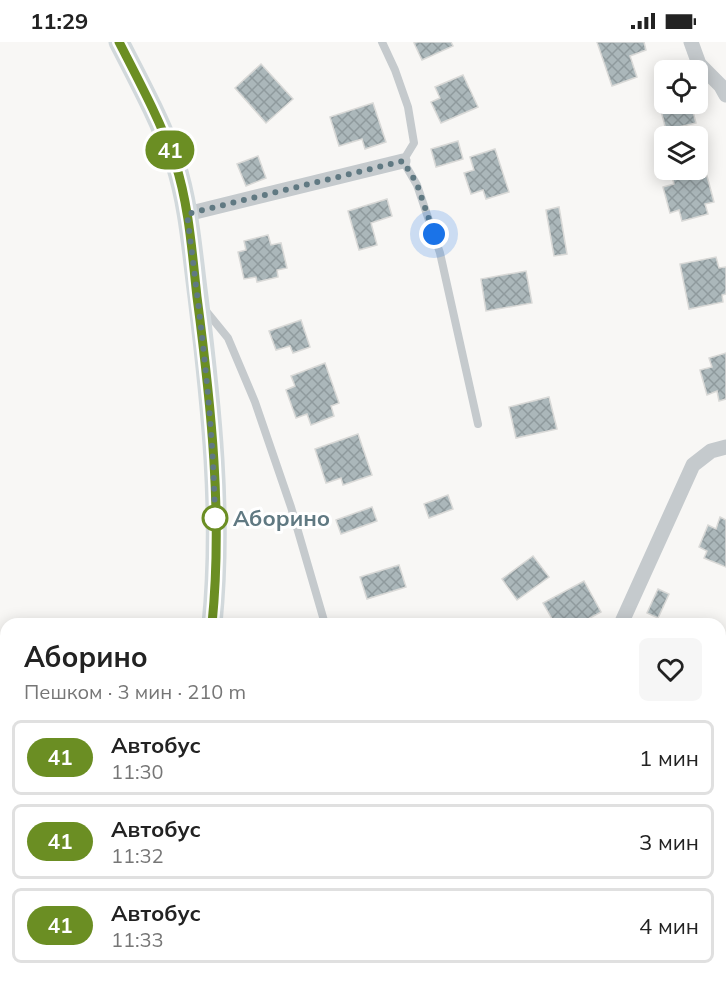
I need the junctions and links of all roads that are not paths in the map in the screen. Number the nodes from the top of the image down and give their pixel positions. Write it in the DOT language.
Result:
graph roads {
  1 [pos="119,42"];
  2 [pos="382,42"];
  3 [pos="691,42"];
  4 [pos="726,95"];
  5 [pos="403,161"];
  6 [pos="187,214"];
  7 [pos="198,301"];
  8 [pos="478,424"];
  9 [pos="726,447"];
  10 [pos="213,618"];
  11 [pos="323,618"];
  12 [pos="624,618"];
  1 -- 6 [label="main road"];
  2 -- 5 [label="lane"];
  3 -- 4 [label="street"];
  5 -- 6 [label="street"];
  5 -- 8 [label="lane"];
  6 -- 7 [label="main road"];
  7 -- 10 [label="main road"];
  7 -- 11 [label="lane"];
  9 -- 12 [label="street"];
}
